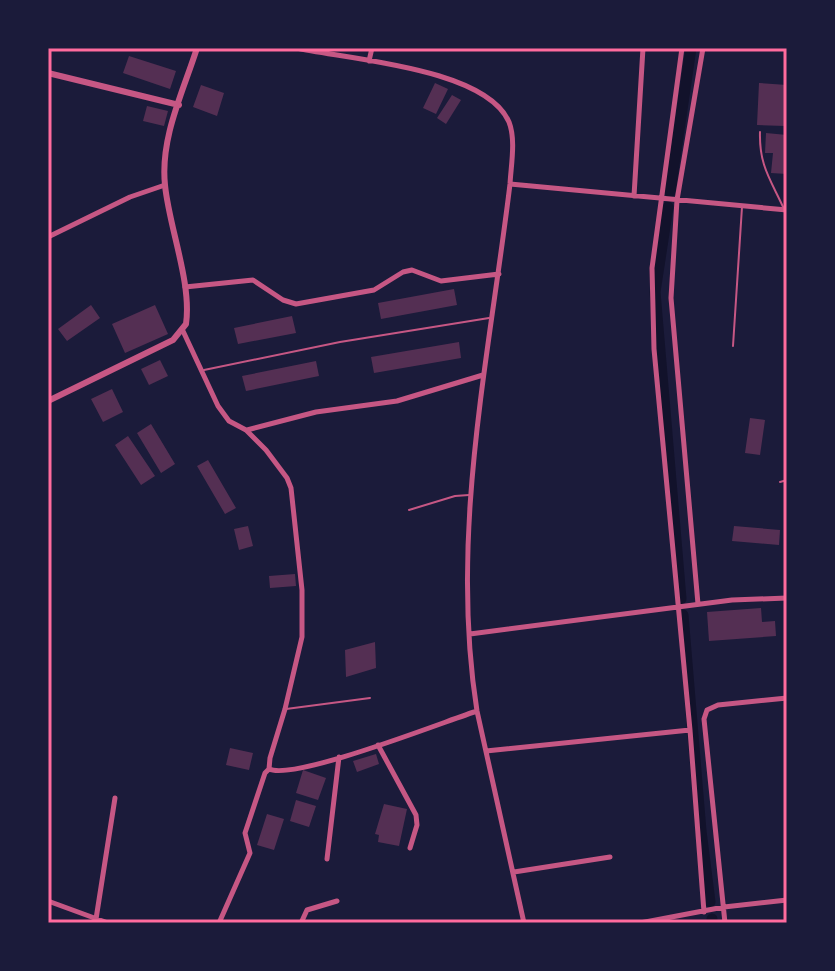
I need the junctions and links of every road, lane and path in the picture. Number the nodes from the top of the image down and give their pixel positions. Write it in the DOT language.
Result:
graph roads {
  1 [pos="197,48"];
  2 [pos="296,48"];
  3 [pos="372,48"];
  4 [pos="643,48"];
  5 [pos="682,48"];
  6 [pos="703,48"];
  7 [pos="369,61"];
  8 [pos="48,73"];
  9 [pos="179,105"];
  10 [pos="760,132"];
  11 [pos="510,184"];
  12 [pos="165,185"];
  13 [pos="634,196"];
  14 [pos="662,199"];
  15 [pos="677,200"];
  16 [pos="742,206"];
  17 [pos="786,210"];
  18 [pos="48,237"];
  19 [pos="499,274"];
  20 [pos="184,287"];
  21 [pos="492,317"];
  22 [pos="183,331"];
  23 [pos="733,346"];
  24 [pos="203,370"];
  25 [pos="483,375"];
  26 [pos="48,401"];
  27 [pos="246,430"];
  28 [pos="787,480"];
  29 [pos="780,482"];
  30 [pos="470,495"];
  31 [pos="409,510"];
  32 [pos="787,598"];
  33 [pos="698,604"];
  34 [pos="677,607"];
  35 [pos="470,634"];
  36 [pos="370,698"];
  37 [pos="787,698"];
  38 [pos="285,709"];
  39 [pos="477,711"];
  40 [pos="690,730"];
  41 [pos="378,745"];
  42 [pos="486,751"];
  43 [pos="339,757"];
  44 [pos="269,769"];
  45 [pos="115,798"];
  46 [pos="410,848"];
  47 [pos="610,857"];
  48 [pos="327,859"];
  49 [pos="514,872"];
  50 [pos="787,900"];
  51 [pos="48,901"];
  52 [pos="337,901"];
  53 [pos="724,907"];
  54 [pos="704,912"];
  55 [pos="96,919"];
  56 [pos="646,922"];
  57 [pos="108,923"];
  58 [pos="219,923"];
  59 [pos="301,923"];
  60 [pos="524,923"];
  61 [pos="640,923"];
  62 [pos="725,923"];
  1 -- 9 [label="street"];
  2 -- 7 [label="street"];
  3 -- 7 [label="street"];
  4 -- 13 [label="street"];
  5 -- 14 [label="street"];
  6 -- 15 [label="street"];
  7 -- 11 [label="street"];
  8 -- 9 [label="street"];
  9 -- 12 [label="street"];
  10 -- 17 [label="lane"];
  11 -- 13 [label="street"];
  11 -- 19 [label="street"];
  12 -- 18 [label="street"];
  12 -- 20 [label="street"];
  13 -- 14 [label="street"];
  14 -- 15 [label="street"];
  14 -- 34 [label="street"];
  15 -- 16 [label="street"];
  15 -- 33 [label="street"];
  16 -- 17 [label="street"];
  16 -- 23 [label="lane"];
  19 -- 20 [label="street"];
  19 -- 21 [label="street"];
  20 -- 22 [label="street"];
  21 -- 24 [label="lane"];
  21 -- 25 [label="street"];
  22 -- 24 [label="street"];
  22 -- 26 [label="street"];
  24 -- 27 [label="street"];
  25 -- 27 [label="street"];
  25 -- 30 [label="street"];
  27 -- 38 [label="street"];
  28 -- 29 [label="lane"];
  30 -- 31 [label="lane"];
  30 -- 35 [label="street"];
  32 -- 33 [label="street"];
  33 -- 34 [label="street"];
  34 -- 35 [label="street"];
  34 -- 40 [label="street"];
  35 -- 39 [label="street"];
  36 -- 38 [label="lane"];
  37 -- 53 [label="street"];
  38 -- 44 [label="street"];
  39 -- 41 [label="street"];
  39 -- 42 [label="street"];
  40 -- 42 [label="street"];
  40 -- 54 [label="street"];
  41 -- 43 [label="street"];
  41 -- 46 [label="street"];
  42 -- 49 [label="street"];
  43 -- 44 [label="street"];
  43 -- 48 [label="street"];
  44 -- 58 [label="street"];
  45 -- 55 [label="street"];
  47 -- 49 [label="street"];
  49 -- 60 [label="street"];
  50 -- 53 [label="street"];
  51 -- 55 [label="street"];
  52 -- 59 [label="street"];
  53 -- 54 [label="street"];
  53 -- 62 [label="street"];
  54 -- 56 [label="street"];
  55 -- 57 [label="street"];
  56 -- 61 [label="street"];
}
